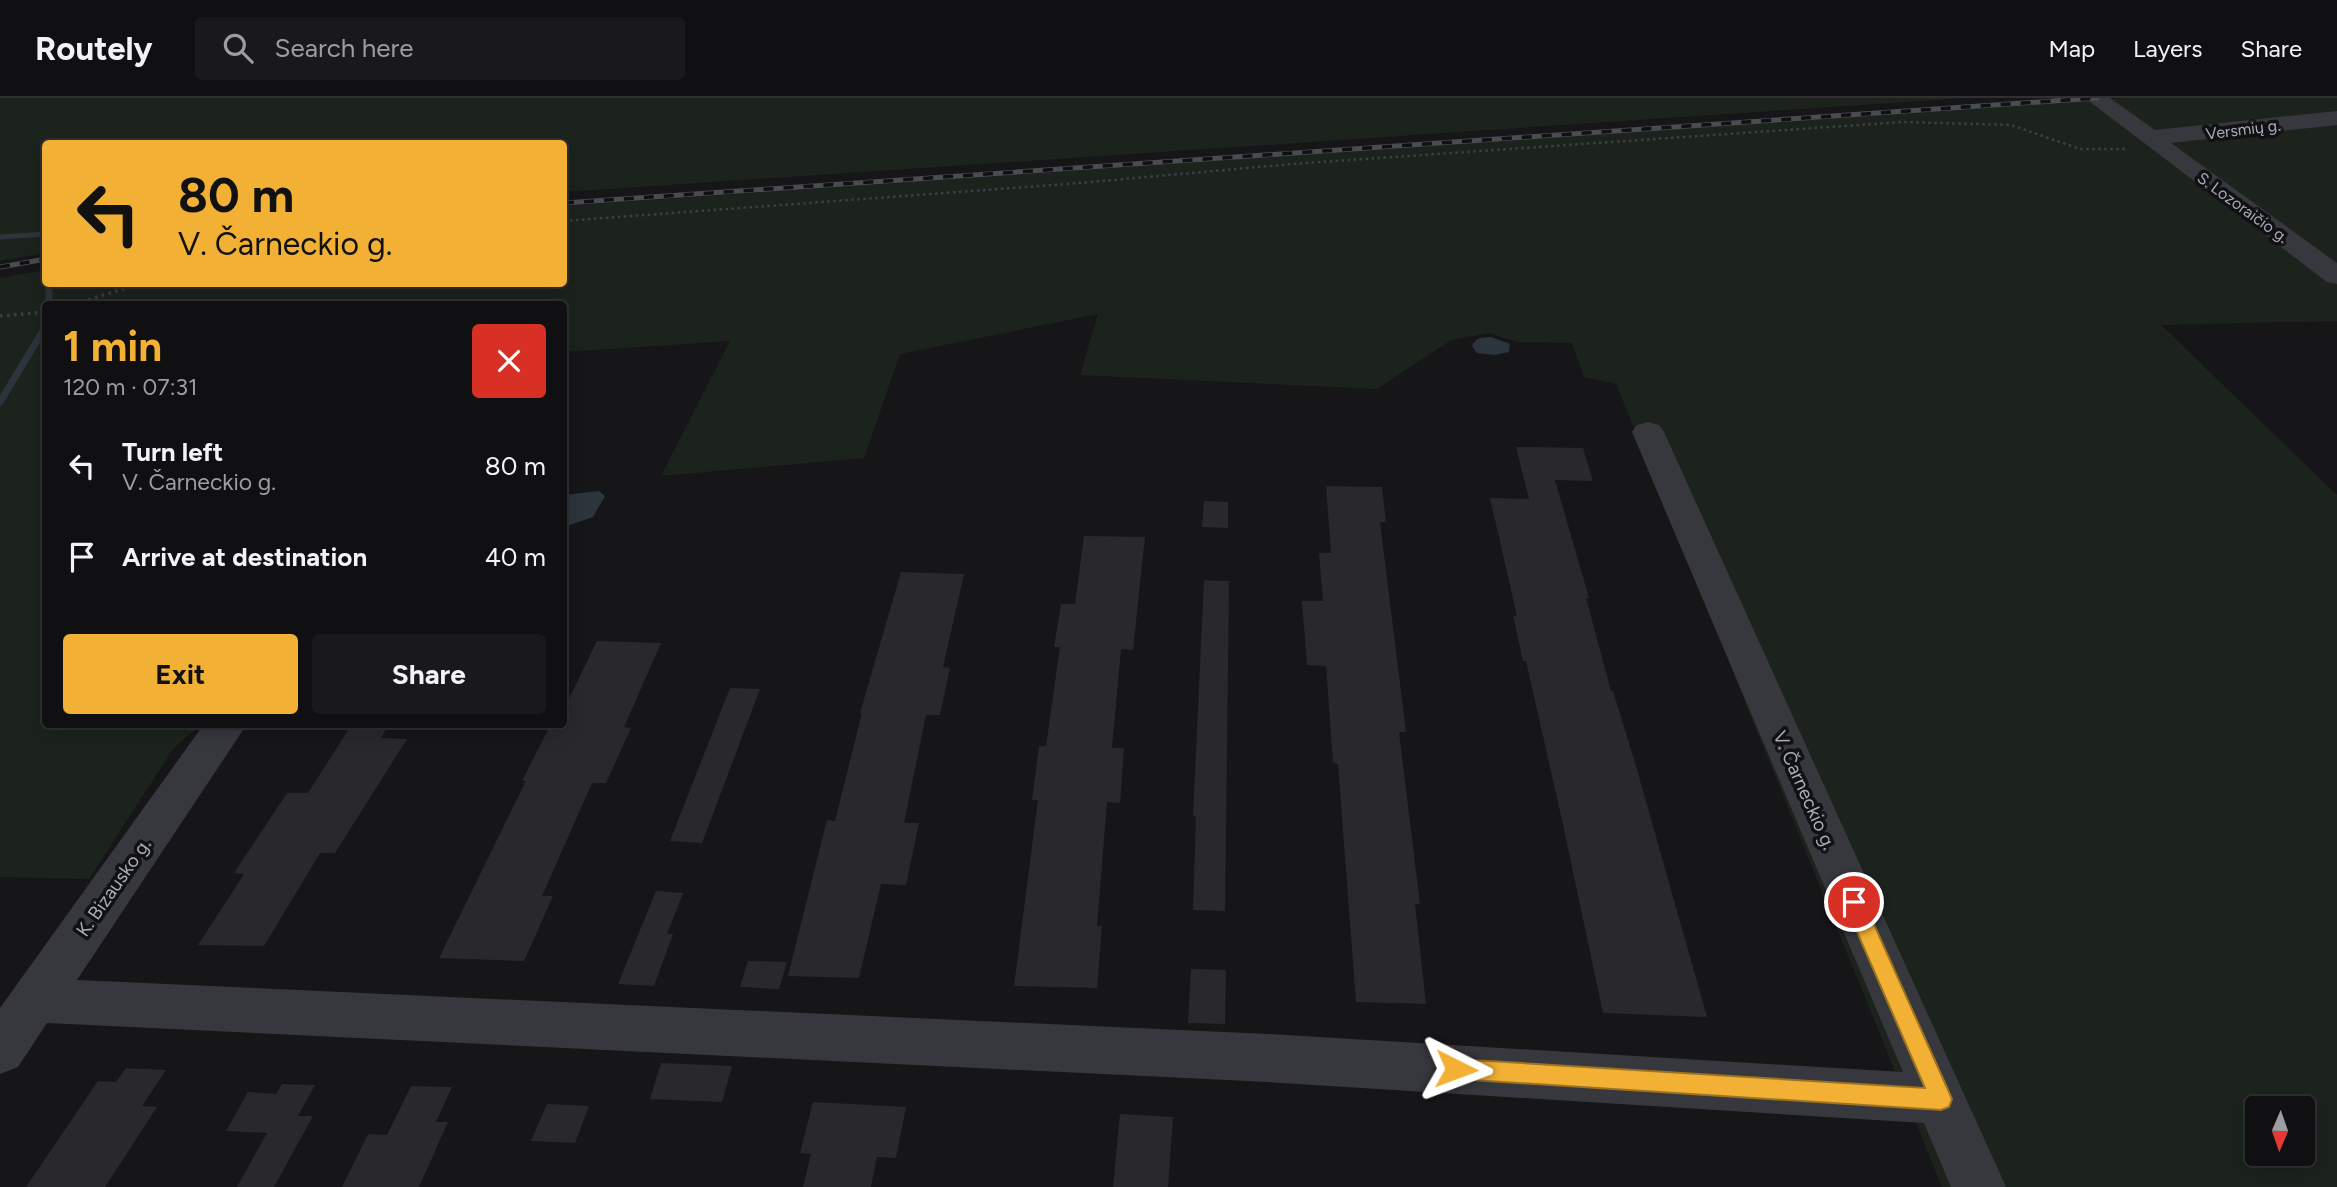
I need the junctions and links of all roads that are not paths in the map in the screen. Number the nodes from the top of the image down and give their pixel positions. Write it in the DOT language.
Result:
graph roads {
  1 [pos="2096,98"];
  2 [pos="2337,118"];
  3 [pos="2155,143"];
  4 [pos="2337,276"];
  5 [pos="1648,432"];
  6 [pos="224,728"];
  7 [pos="34,1000"];
  8 [pos="0,1050"];
  9 [pos="1941,1099"];
  10 [pos="1979,1187"];
  1 -- 3 [label="street, S. Lozoraičio g."];
  2 -- 3 [label="street, Versmių g."];
  3 -- 4 [label="street, S. Lozoraičio g."];
  5 -- 9 [label="street, V. Čarneckio g."];
  6 -- 7 [label="street, K. Bizausko g."];
  7 -- 8 [label="street, K. Bizausko g."];
  7 -- 9 [label="street"];
  9 -- 10 [label="street, V. Čarneckio g."];
}
